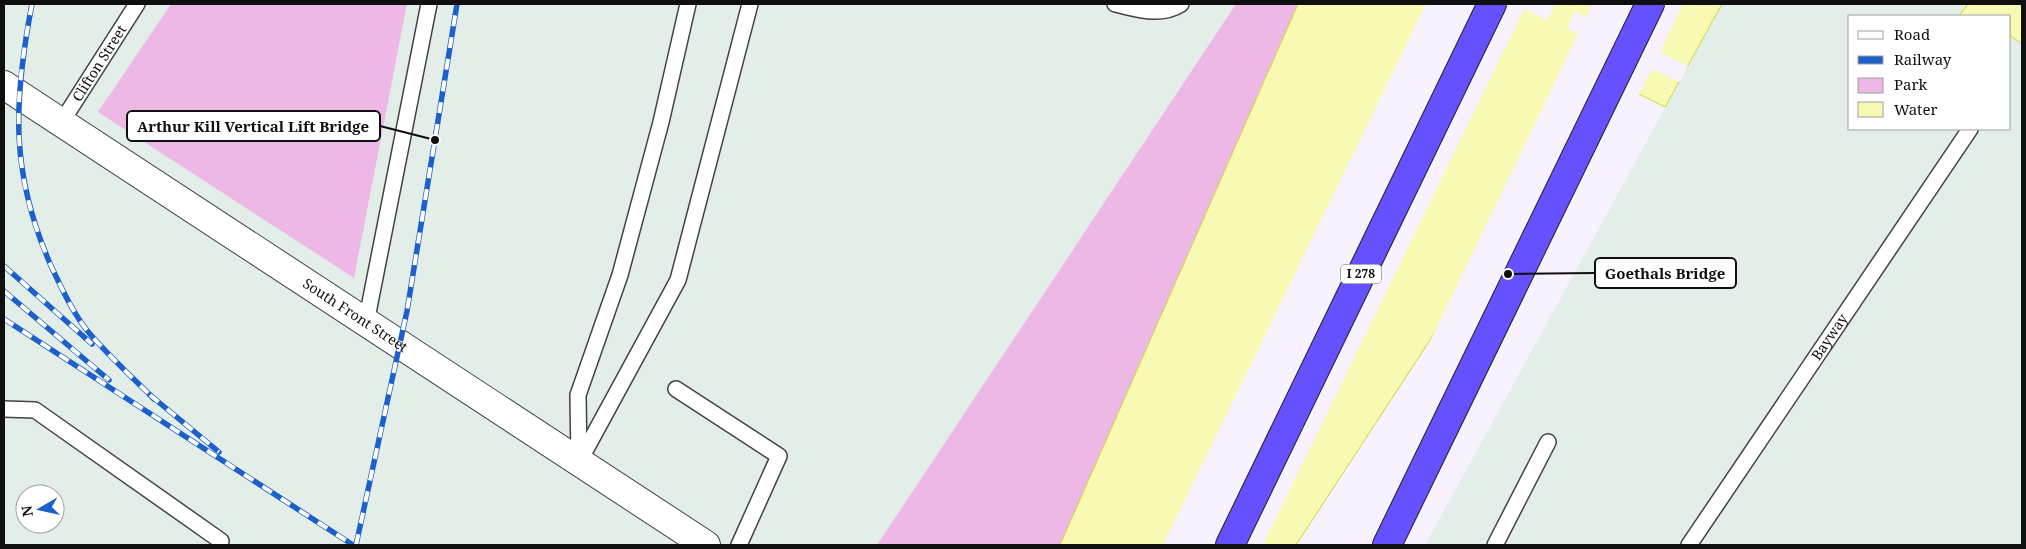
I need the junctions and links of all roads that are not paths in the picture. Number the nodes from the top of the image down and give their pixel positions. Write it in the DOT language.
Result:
graph roads {
  1 [pos="136,4"];
  2 [pos="429,4"];
  3 [pos="688,4"];
  4 [pos="750,4"];
  5 [pos="1115,4"];
  6 [pos="1181,4"];
  7 [pos="1492,4"];
  8 [pos="1650,4"];
  9 [pos="4,85"];
  10 [pos="61,123"];
  11 [pos="1969,130"];
  12 [pos="366,323"];
  13 [pos="676,389"];
  14 [pos="4,409"];
  15 [pos="1548,442"];
  16 [pos="579,462"];
  17 [pos="219,545"];
  18 [pos="706,545"];
  19 [pos="739,545"];
  20 [pos="1230,545"];
  21 [pos="1388,545"];
  22 [pos="1495,545"];
  23 [pos="1689,545"];
  1 -- 10 [label="lane, Clifton Street"];
  2 -- 12 [label="lane"];
  3 -- 16 [label="lane"];
  4 -- 16 [label="lane"];
  5 -- 6 [label="lane"];
  7 -- 20 [label="highway, I 278"];
  8 -- 21 [label="highway"];
  9 -- 10 [label="street, South Front Street"];
  10 -- 12 [label="street, South Front Street"];
  11 -- 23 [label="lane, Bayway"];
  12 -- 16 [label="street, South Front Street"];
  13 -- 19 [label="lane"];
  14 -- 17 [label="lane"];
  15 -- 22 [label="lane"];
  16 -- 18 [label="street, South Front Street"];
}
